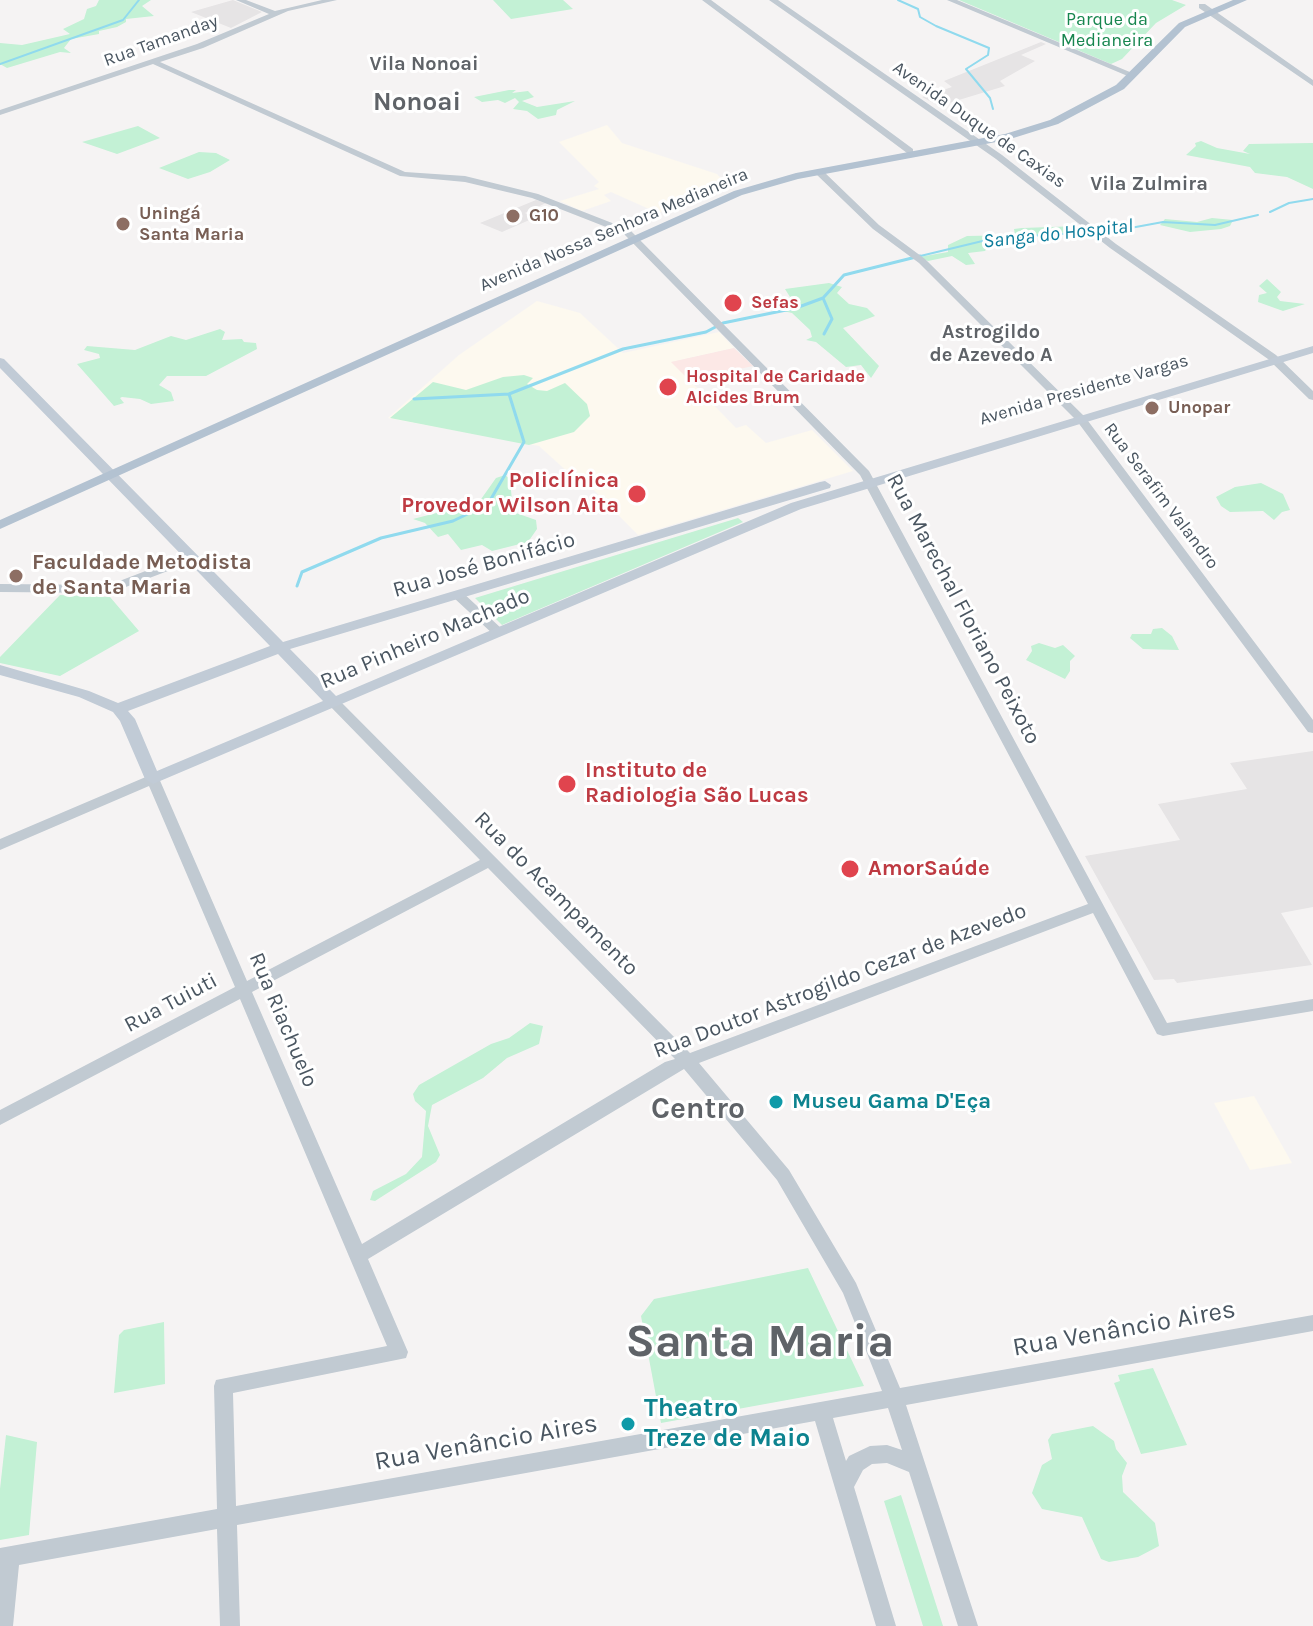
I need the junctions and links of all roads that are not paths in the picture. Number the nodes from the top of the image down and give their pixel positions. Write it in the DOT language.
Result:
graph roads {
  1 [pos="240,0"];
  2 [pos="333,0"];
  3 [pos="706,0"];
  4 [pos="773,0"];
  5 [pos="951,0"];
  6 [pos="1236,1"];
  7 [pos="1211,5"];
  8 [pos="274,13"];
  9 [pos="154,62"];
  10 [pos="1127,73"];
  11 [pos="1313,84"];
  12 [pos="0,113"];
  13 [pos="976,141"];
  14 [pos="910,151"];
  15 [pos="823,169"];
  16 [pos="630,235"];
  17 [pos="1313,341"];
  18 [pos="1313,349"];
  19 [pos="1272,357"];
  20 [pos="0,361"];
  21 [pos="0,374"];
  22 [pos="1313,397"];
  23 [pos="1077,415"];
  24 [pos="102,475"];
  25 [pos="868,478"];
  26 [pos="735,513"];
  27 [pos="0,517"];
  28 [pos="0,525"];
  29 [pos="748,525"];
  30 [pos="190,558"];
  31 [pos="0,588"];
  32 [pos="458,595"];
  33 [pos="498,632"];
  34 [pos="279,648"];
  35 [pos="0,670"];
  36 [pos="333,702"];
  37 [pos="118,709"];
  38 [pos="1313,729"];
  39 [pos="153,779"];
  40 [pos="0,845"];
  41 [pos="489,861"];
  42 [pos="1097,906"];
  43 [pos="244,990"];
  44 [pos="1313,1005"];
  45 [pos="687,1061"];
  46 [pos="0,1118"];
  47 [pos="358,1256"];
  48 [pos="1313,1323"];
  49 [pos="895,1399"];
  50 [pos="822,1412"];
  51 [pos="916,1465"];
  52 [pos="844,1486"];
  53 [pos="227,1517"];
  54 [pos="4,1557"];
  55 [pos="3,1626"];
  56 [pos="230,1626"];
  57 [pos="886,1626"];
  58 [pos="968,1626"];
  1 -- 8 [label="street"];
  2 -- 8 [label="street, Rua Tamanday"];
  3 -- 14 [label="street"];
  4 -- 13 [label="street, Avenida Duque de Caxias"];
  5 -- 10 [label="street"];
  6 -- 7 [label="main road, Avenida Nossa Senhora Medianeira"];
  7 -- 10 [label="main road, Avenida Nossa Senhora Medianeira"];
  7 -- 11 [label="street"];
  8 -- 9 [label="street, Rua Tamanday"];
  9 -- 12 [label="street, Rua Tamanday"];
  9 -- 16 [label="street, Rua Marechal Floriano Peixoto"];
  10 -- 13 [label="main road, Avenida Nossa Senhora Medianeira"];
  13 -- 14 [label="main road, Avenida Nossa Senhora Medianeira"];
  13 -- 15 [label="main road, Avenida Nossa Senhora Medianeira"];
  13 -- 19 [label="street, Avenida Duque de Caxias"];
  14 -- 15 [label="main road, Avenida Nossa Senhora Medianeira"];
  15 -- 16 [label="main road, Avenida Nossa Senhora Medianeira"];
  15 -- 23 [label="street, Rua Serafim Valandro"];
  16 -- 24 [label="main road, Avenida Nossa Senhora Medianeira"];
  16 -- 25 [label="street, Rua Marechal Floriano Peixoto"];
  17 -- 19 [label="main road, Avenida Presidente Vargas"];
  18 -- 19 [label="main road, Avenida Presidente Vargas"];
  19 -- 22 [label="street, Avenida Duque de Caxias"];
  19 -- 23 [label="main road, Avenida Presidente Vargas"];
  20 -- 24 [label="main road"];
  21 -- 24 [label="main road"];
  23 -- 25 [label="main road, Avenida Presidente Vargas"];
  23 -- 38 [label="street, Rua Serafim Valandro"];
  24 -- 27 [label="main road, Avenida Nossa Senhora Medianeira"];
  24 -- 28 [label="main road, Avenida Nossa Senhora Medianeira"];
  24 -- 30 [label="main road, Rua do Acampamento"];
  25 -- 26 [label="main road, Rua José Bonifácio"];
  25 -- 29 [label="main road, Rua Pinheiro Machado"];
  25 -- 42 [label="street, Rua Marechal Floriano Peixoto"];
  26 -- 29 [label="main road"];
  26 -- 32 [label="main road, Rua José Bonifácio"];
  29 -- 33 [label="main road, Rua Pinheiro Machado"];
  30 -- 31 [label="street"];
  30 -- 34 [label="main road, Rua do Acampamento"];
  32 -- 33 [label="street"];
  32 -- 34 [label="main road, Rua José Bonifácio"];
  33 -- 36 [label="main road, Rua Pinheiro Machado"];
  34 -- 36 [label="main road, Rua do Acampamento"];
  34 -- 37 [label="main road, Rua José Bonifácio"];
  35 -- 37 [label="main road"];
  36 -- 39 [label="main road, Rua Pinheiro Machado"];
  36 -- 41 [label="street, Rua do Acampamento"];
  37 -- 39 [label="main road, Rua Riachuelo"];
  39 -- 40 [label="street, Rua Pinheiro Machado"];
  39 -- 43 [label="street, Rua Riachuelo"];
  41 -- 43 [label="street, Rua Tuiuti"];
  41 -- 45 [label="street, Rua do Acampamento"];
  42 -- 44 [label="street, Rua Marechal Floriano Peixoto"];
  42 -- 45 [label="street, Rua Doutor Astrogildo Cezar de Azevedo"];
  43 -- 46 [label="street, Rua Tuiuti"];
  43 -- 47 [label="street, Rua Riachuelo"];
  45 -- 47 [label="street, Rua Doutor Astrogildo Cezar de Azevedo"];
  45 -- 49 [label="street, Rua do Acampamento"];
  47 -- 53 [label="street, Rua Riachuelo"];
  48 -- 49 [label="street, Rua Venâncio Aires"];
  49 -- 50 [label="street, Rua Venâncio Aires"];
  49 -- 51 [label="street, Rua do Acampamento"];
  50 -- 52 [label="street"];
  50 -- 53 [label="street, Rua Venâncio Aires"];
  51 -- 52 [label="street"];
  51 -- 58 [label="street, Rua do Acampamento"];
  52 -- 57 [label="street"];
  53 -- 54 [label="street, Rua Venâncio Aires"];
  53 -- 56 [label="street"];
  54 -- 55 [label="street"];
}
